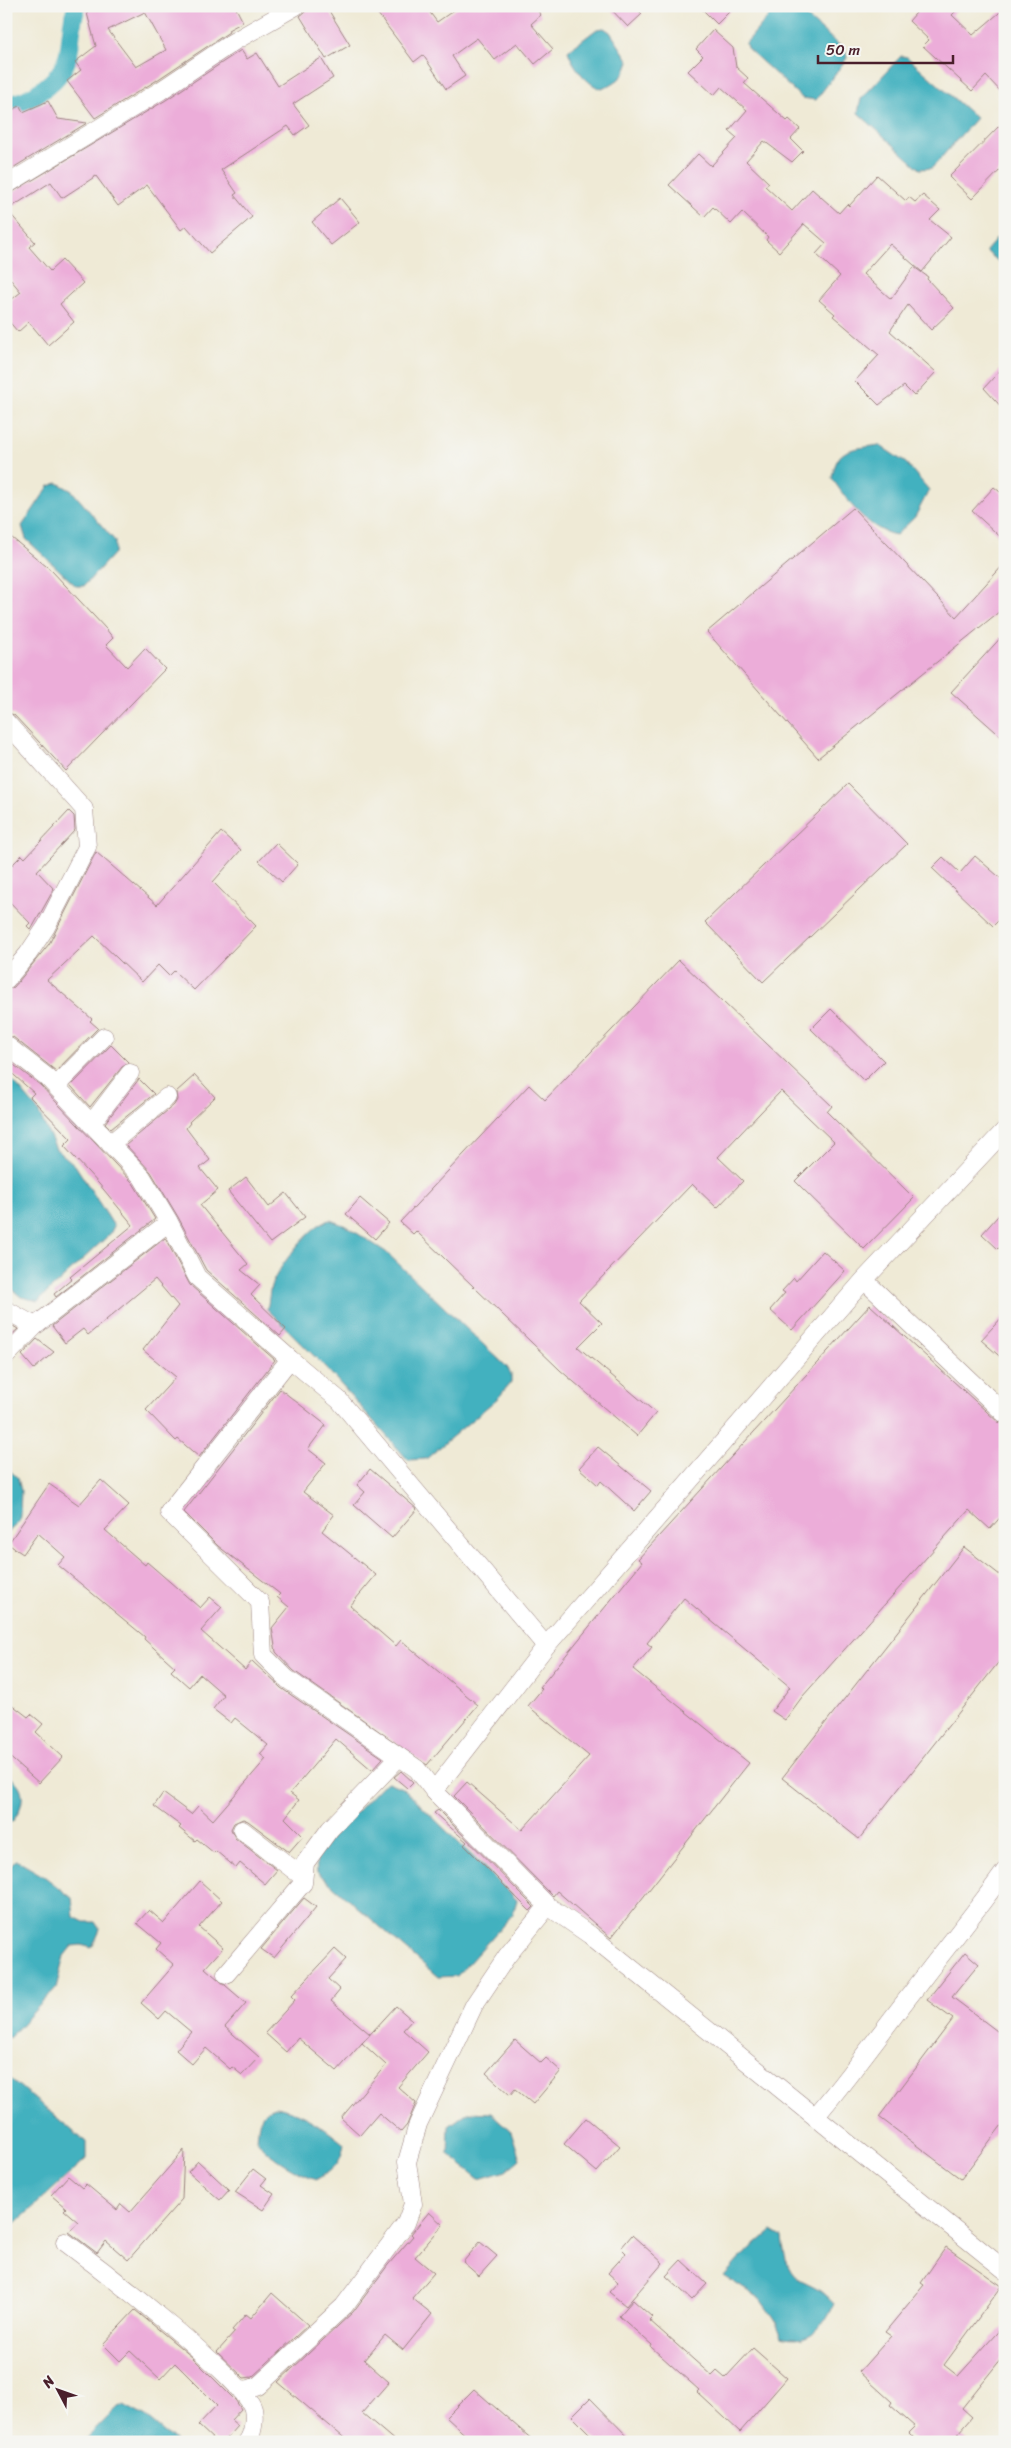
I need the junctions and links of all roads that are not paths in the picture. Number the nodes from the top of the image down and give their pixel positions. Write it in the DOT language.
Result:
graph roads {
  1 [pos="296,6"];
  2 [pos="6,185"];
  3 [pos="6,722"];
  4 [pos="6,980"];
  5 [pos="104,1038"];
  6 [pos="6,1045"];
  7 [pos="130,1073"];
  8 [pos="56,1086"];
  9 [pos="166,1097"];
  10 [pos="91,1124"];
  11 [pos="1005,1130"];
  12 [pos="110,1144"];
  13 [pos="168,1222"];
  14 [pos="864,1280"];
  15 [pos="6,1310"];
  16 [pos="35,1326"];
  17 [pos="6,1356"];
  18 [pos="290,1359"];
  19 [pos="1005,1414"];
  20 [pos="546,1646"];
  21 [pos="399,1757"];
  22 [pos="434,1791"];
  23 [pos="242,1830"];
  24 [pos="1005,1871"];
  25 [pos="303,1877"];
  26 [pos="548,1906"];
  27 [pos="226,1974"];
  28 [pos="815,2117"];
  29 [pos="65,2242"];
  30 [pos="1005,2270"];
  31 [pos="238,2388"];
  32 [pos="246,2442"];
  1 -- 2 [label="street"];
  3 -- 4 [label="street"];
  5 -- 8 [label="street"];
  6 -- 8 [label="street"];
  7 -- 10 [label="street"];
  8 -- 10 [label="street"];
  9 -- 12 [label="street"];
  10 -- 12 [label="street"];
  11 -- 14 [label="street"];
  12 -- 13 [label="street"];
  13 -- 16 [label="street"];
  13 -- 18 [label="street"];
  14 -- 19 [label="street"];
  14 -- 20 [label="street"];
  15 -- 16 [label="street"];
  16 -- 17 [label="street"];
  18 -- 20 [label="street"];
  18 -- 21 [label="street"];
  20 -- 22 [label="street"];
  21 -- 22 [label="street"];
  21 -- 25 [label="street"];
  22 -- 26 [label="street"];
  23 -- 25 [label="street"];
  24 -- 28 [label="street"];
  25 -- 27 [label="street"];
  26 -- 28 [label="street"];
  26 -- 31 [label="street"];
  28 -- 30 [label="street"];
  29 -- 31 [label="street"];
  31 -- 32 [label="street"];
}
